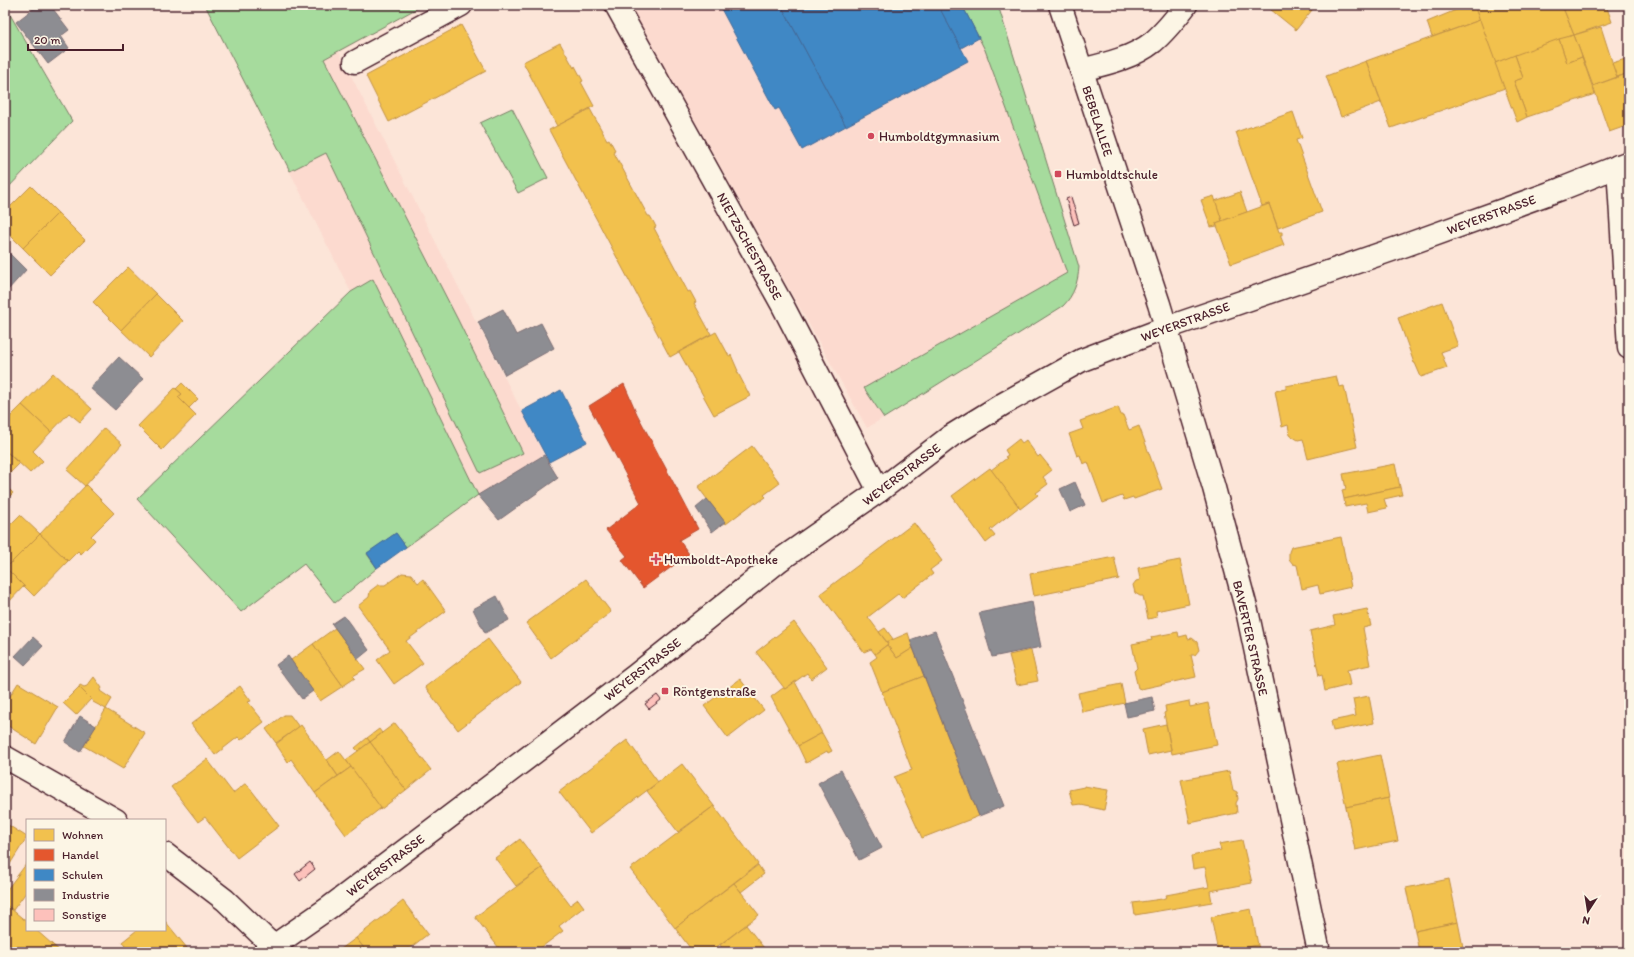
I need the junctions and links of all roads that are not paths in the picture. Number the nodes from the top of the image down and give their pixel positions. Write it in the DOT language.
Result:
graph roads {
  1 [pos="461,5"];
  2 [pos="616,5"];
  3 [pos="1060,5"];
  4 [pos="1186,5"];
  5 [pos="355,62"];
  6 [pos="1081,70"];
  7 [pos="1623,164"];
  8 [pos="1166,328"];
  9 [pos="1629,348"];
  10 [pos="879,491"];
  11 [pos="5,756"];
  12 [pos="114,819"];
  13 [pos="166,855"];
  14 [pos="269,949"];
  15 [pos="1319,952"];
  1 -- 5 [label="main road"];
  2 -- 10 [label="main road, NIETZSCHESTRASSE"];
  3 -- 6 [label="main road, BEBELALLEE"];
  4 -- 6 [label="main road"];
  6 -- 8 [label="main road, BEBELALLEE"];
  7 -- 8 [label="main road, WEYERSTRASSE"];
  7 -- 9 [label="main road"];
  8 -- 10 [label="main road, WEYERSTRASSE"];
  8 -- 15 [label="main road, BAVERTER STRASSE"];
  10 -- 14 [label="main road, WEYERSTRASSE"];
  11 -- 12 [label="main road"];
  13 -- 14 [label="main road"];
}
